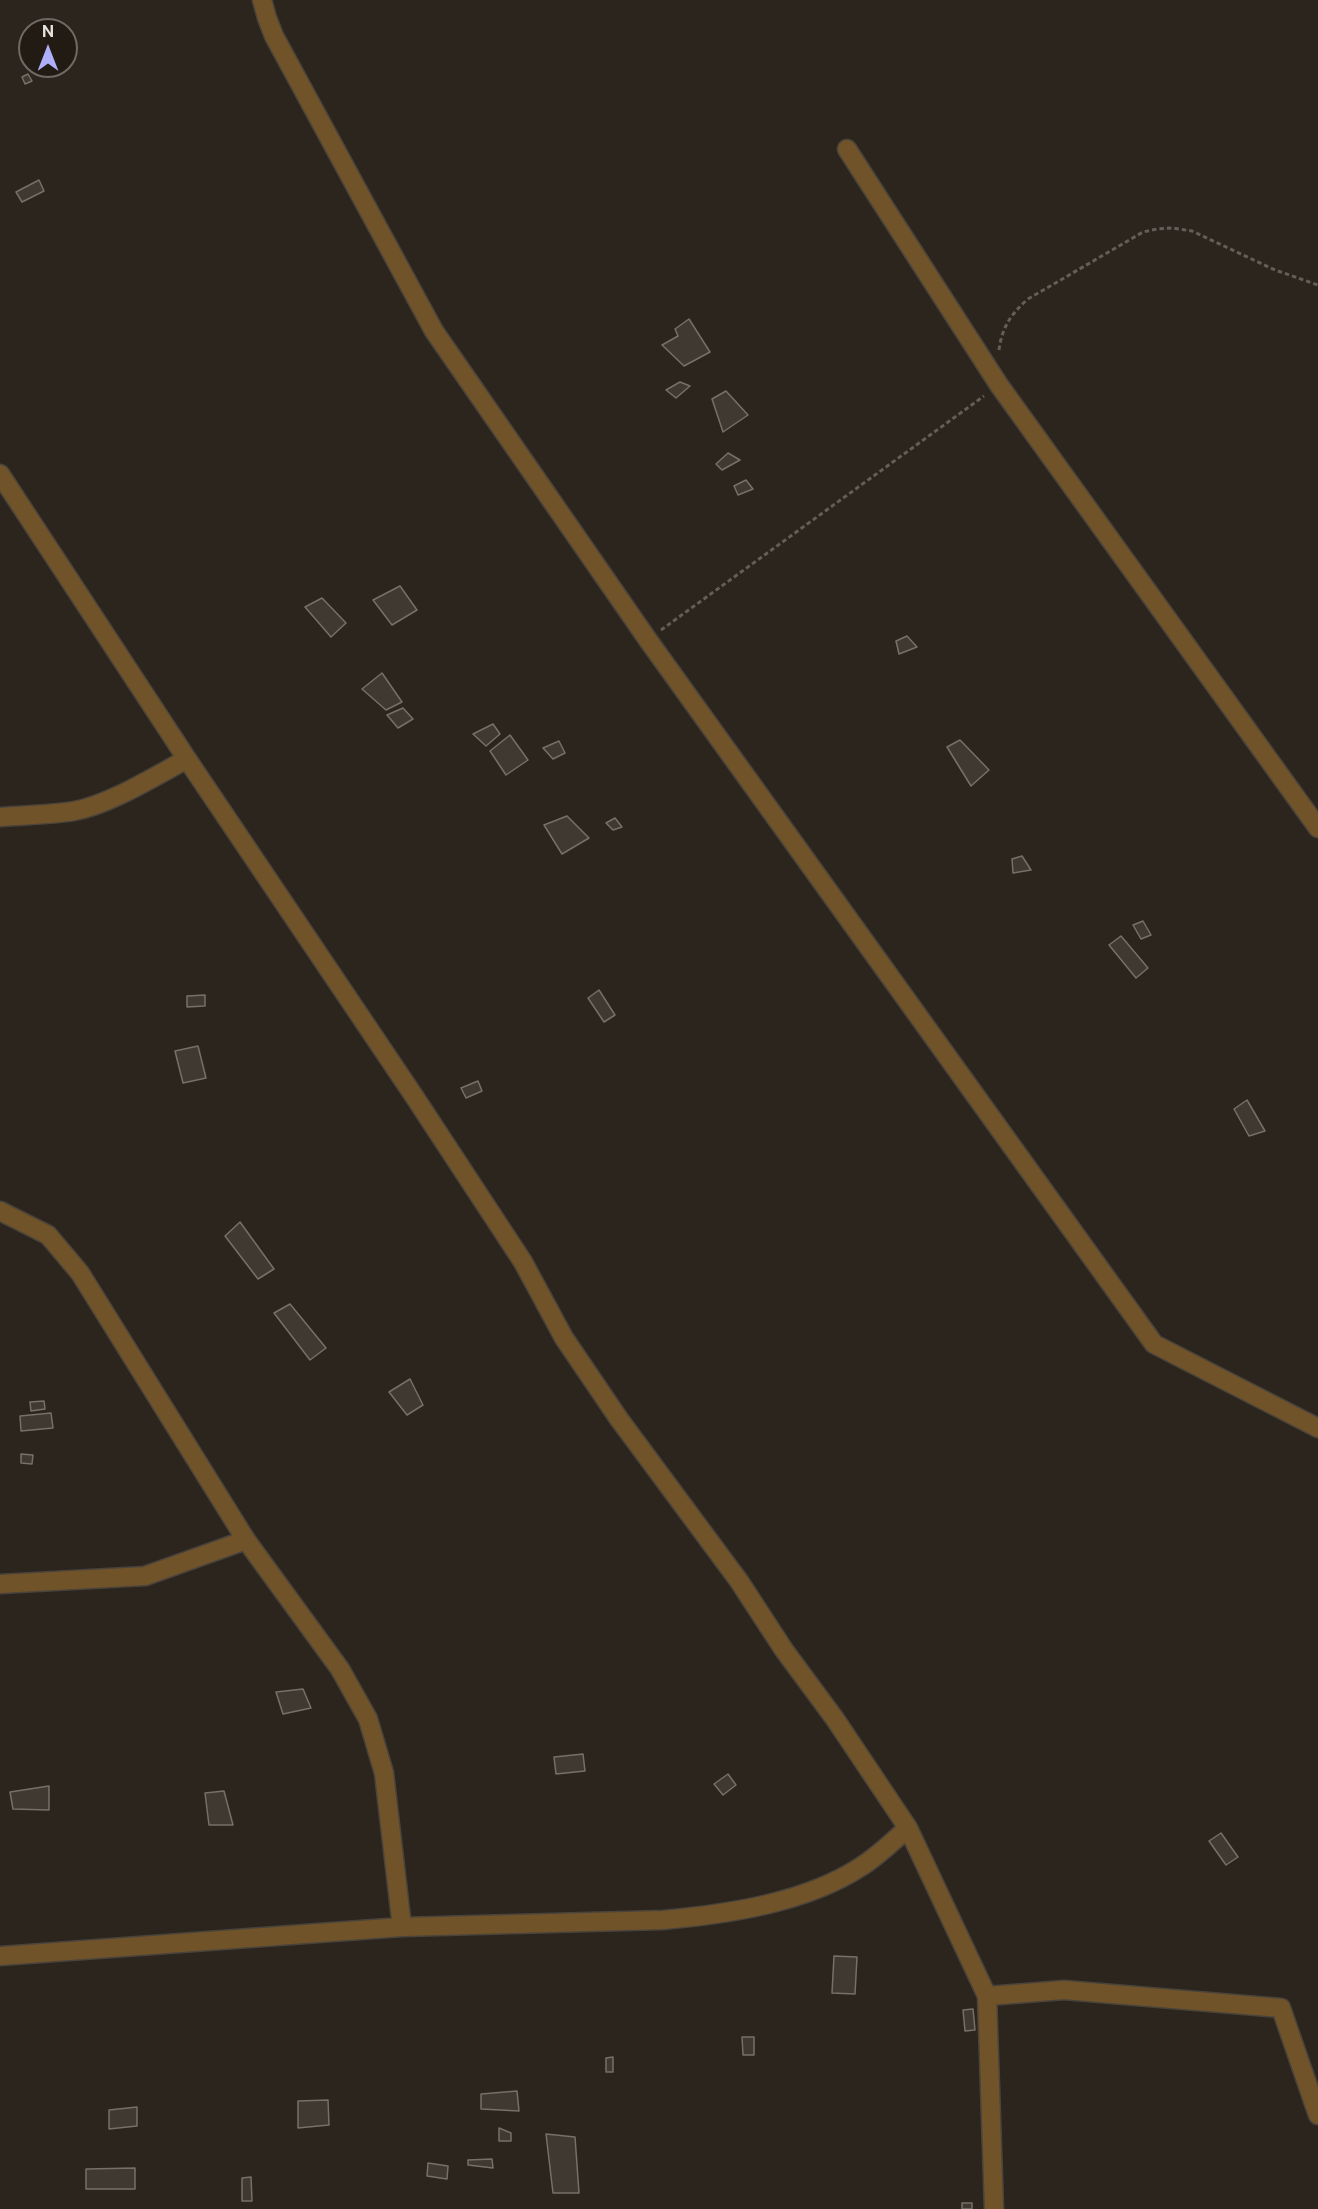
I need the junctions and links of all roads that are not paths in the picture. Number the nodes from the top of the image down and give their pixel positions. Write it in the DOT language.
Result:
graph roads {
  1 [pos="262,0"];
  2 [pos="847,149"];
  3 [pos="0,474"];
  4 [pos="187,759"];
  5 [pos="0,817"];
  6 [pos="1318,828"];
  7 [pos="0,1211"];
  8 [pos="1318,1428"];
  9 [pos="246,1540"];
  10 [pos="0,1584"];
  11 [pos="908,1828"];
  12 [pos="402,1927"];
  13 [pos="0,1956"];
  14 [pos="987,1996"];
  15 [pos="1318,2115"];
  16 [pos="994,2209"];
  1 -- 8 [label="street"];
  2 -- 6 [label="street"];
  3 -- 4 [label="street"];
  4 -- 5 [label="street"];
  4 -- 11 [label="street"];
  7 -- 9 [label="street"];
  9 -- 10 [label="street"];
  9 -- 12 [label="street"];
  11 -- 12 [label="street"];
  11 -- 14 [label="street"];
  12 -- 13 [label="street"];
  14 -- 15 [label="street"];
  14 -- 16 [label="street"];
}
